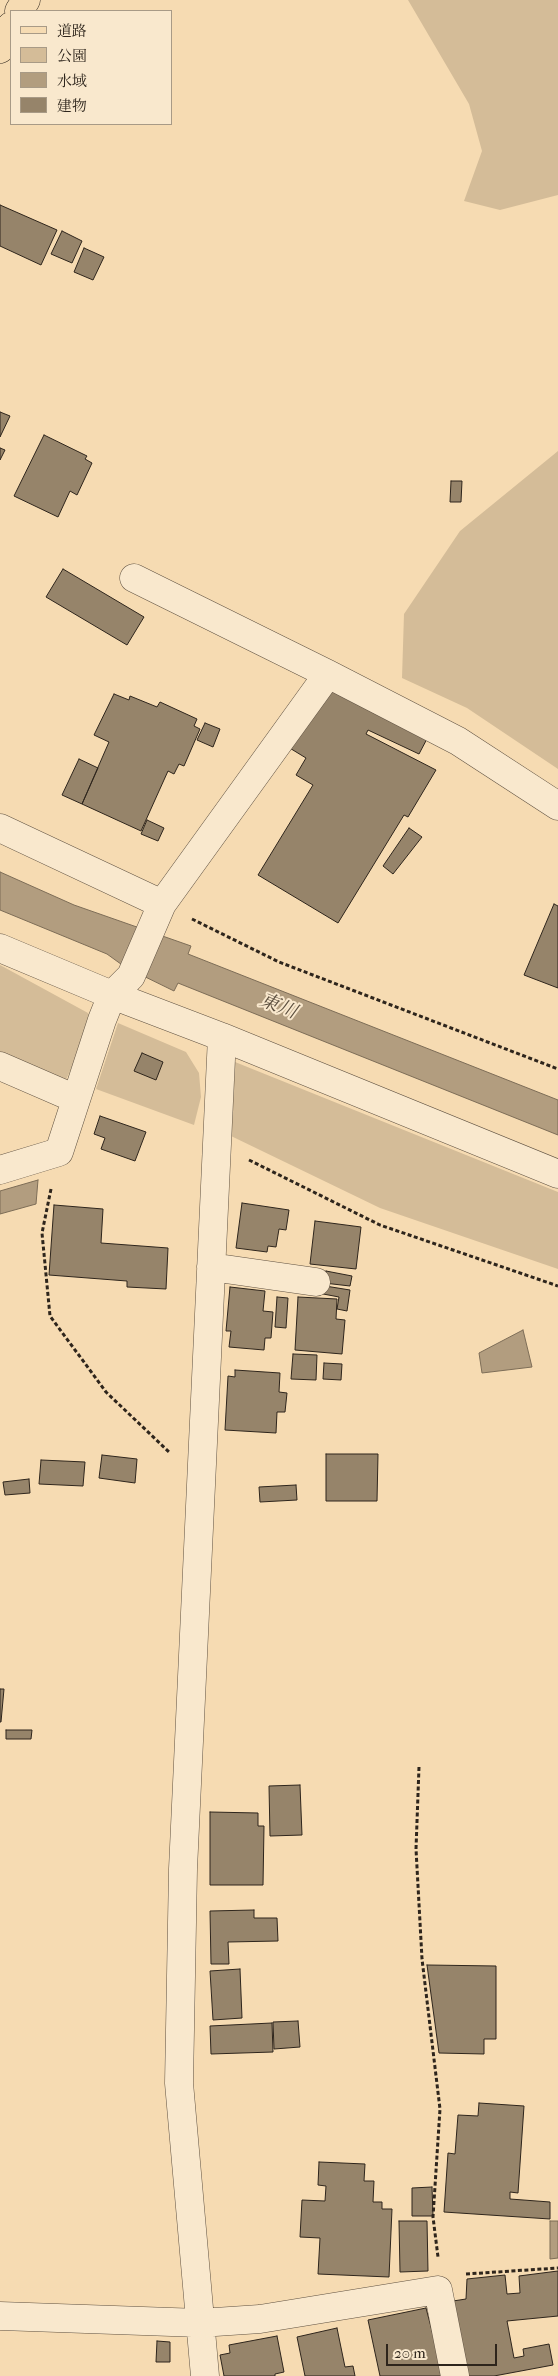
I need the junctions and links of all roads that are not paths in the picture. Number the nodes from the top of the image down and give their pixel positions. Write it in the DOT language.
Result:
graph roads {
  1 [pos="10,28"];
  2 [pos="0,49"];
  3 [pos="134,578"];
  4 [pos="328,674"];
  5 [pos="558,806"];
  6 [pos="0,828"];
  7 [pos="157,916"];
  8 [pos="0,948"];
  9 [pos="112,995"];
  10 [pos="222,1037"];
  11 [pos="0,1066"];
  12 [pos="76,1099"];
  13 [pos="0,1170"];
  14 [pos="558,1174"];
  15 [pos="210,1267"];
  16 [pos="316,1282"];
  17 [pos="0,2316"];
  18 [pos="200,2323"];
  19 [pos="205,2376"];
  20 [pos="455,2376"];
  1 -- 2 [label="main road"];
  3 -- 4 [label="street"];
  4 -- 5 [label="street"];
  4 -- 7 [label="street"];
  6 -- 7 [label="street"];
  7 -- 9 [label="street"];
  8 -- 9 [label="street"];
  9 -- 10 [label="street"];
  9 -- 12 [label="street"];
  10 -- 14 [label="street"];
  10 -- 15 [label="street"];
  11 -- 12 [label="street"];
  12 -- 13 [label="street"];
  15 -- 16 [label="street"];
  15 -- 18 [label="street"];
  17 -- 18 [label="street"];
  18 -- 19 [label="street"];
  18 -- 20 [label="street"];
}
